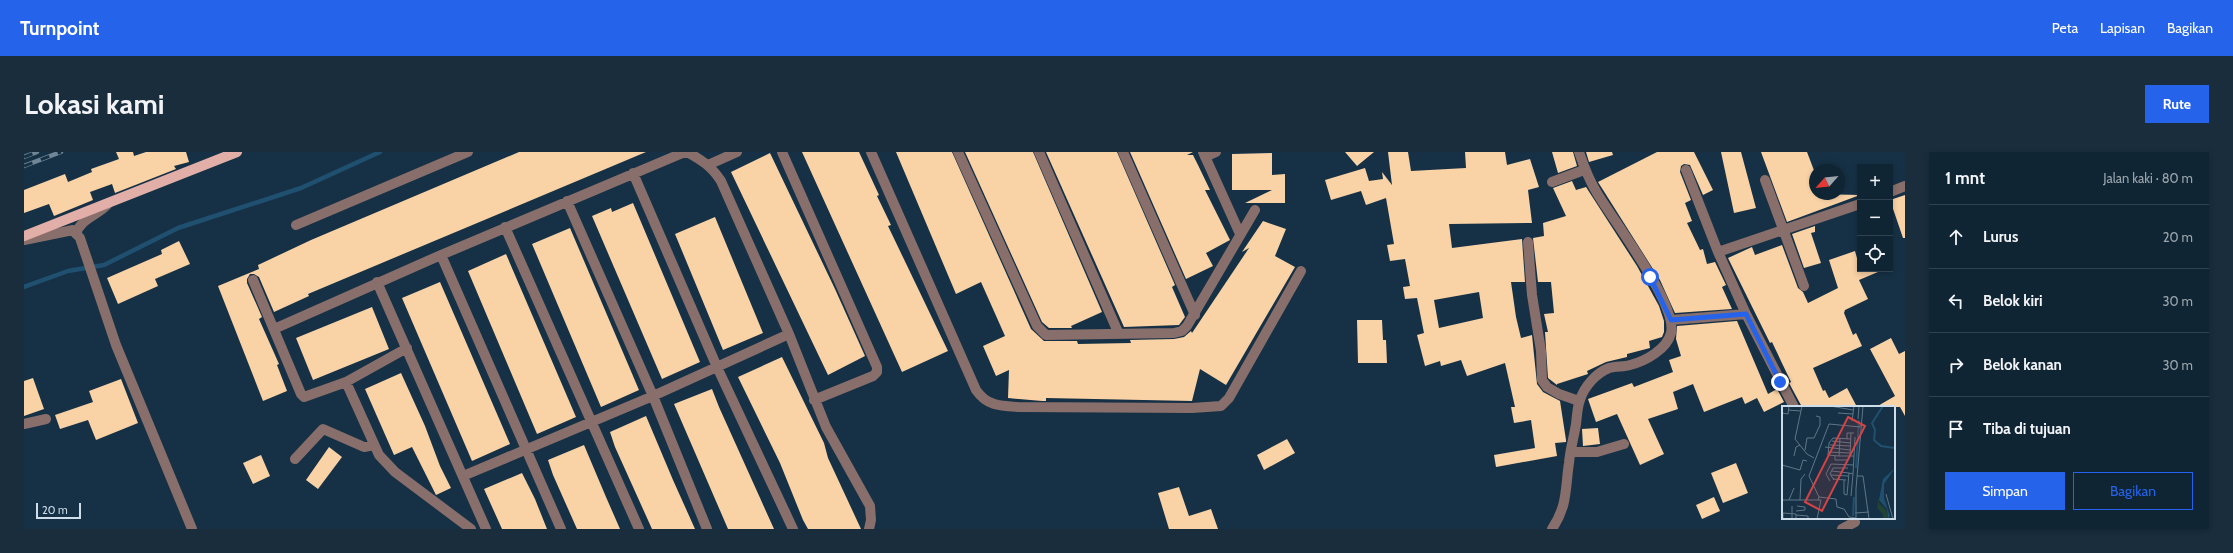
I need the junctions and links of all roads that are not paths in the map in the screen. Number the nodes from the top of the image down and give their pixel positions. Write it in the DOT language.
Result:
graph roads {
  1 [pos="237,152"];
  2 [pos="468,152"];
  3 [pos="686,152"];
  4 [pos="737,152"];
  5 [pos="782,152"];
  6 [pos="871,152"];
  7 [pos="958,152"];
  8 [pos="1039,152"];
  9 [pos="1122,152"];
  10 [pos="1216,152"];
  11 [pos="1579,152"];
  12 [pos="1204,154"];
  13 [pos="708,165"];
  14 [pos="1584,170"];
  15 [pos="1686,170"];
  16 [pos="633,173"];
  17 [pos="1765,180"];
  18 [pos="1552,182"];
  19 [pos="1905,186"];
  20 [pos="1893,191"];
  21 [pos="567,201"];
  22 [pos="107,205"];
  23 [pos="1857,205"];
  24 [pos="1255,210"];
  25 [pos="296,225"];
  26 [pos="505,227"];
  27 [pos="1783,231"];
  28 [pos="1240,234"];
  29 [pos="24,236"];
  30 [pos="78,236"];
  31 [pos="24,240"];
  32 [pos="1528,242"];
  33 [pos="1718,252"];
  34 [pos="441,255"];
  35 [pos="1301,272"];
  36 [pos="253,280"];
  37 [pos="377,282"];
  38 [pos="1804,286"];
  39 [pos="1746,314"];
  40 [pos="1195,315"];
  41 [pos="1671,320"];
  42 [pos="274,328"];
  43 [pos="1118,332"];
  44 [pos="789,334"];
  45 [pos="407,348"];
  46 [pos="717,367"];
  47 [pos="346,382"];
  48 [pos="653,396"];
  49 [pos="814,400"];
  50 [pos="1579,401"];
  51 [pos="1793,406"];
  52 [pos="46,418"];
  53 [pos="592,420"];
  54 [pos="24,424"];
  55 [pos="1624,444"];
  56 [pos="374,445"];
  57 [pos="527,449"];
  58 [pos="1571,452"];
  59 [pos="295,458"];
  60 [pos="463,476"];
  61 [pos="1855,523"];
  62 [pos="192,529"];
  63 [pos="471,529"];
  64 [pos="486,529"];
  65 [pos="561,529"];
  66 [pos="639,529"];
  67 [pos="707,529"];
  68 [pos="793,529"];
  69 [pos="869,529"];
  70 [pos="1552,529"];
  71 [pos="1842,529"];
  1 -- 22 [label="main road"];
  2 -- 25 [label="street"];
  3 -- 13 [label="street"];
  3 -- 16 [label="street"];
  4 -- 13 [label="street"];
  5 -- 49 [label="street"];
  6 -- 35 [label="street"];
  7 -- 43 [label="street"];
  8 -- 43 [label="street"];
  9 -- 40 [label="street"];
  10 -- 12 [label="street"];
  11 -- 14 [label="street"];
  12 -- 28 [label="street"];
  13 -- 44 [label="street"];
  14 -- 18 [label="street"];
  14 -- 41 [label="street"];
  15 -- 33 [label="street"];
  16 -- 21 [label="street"];
  16 -- 46 [label="street"];
  17 -- 27 [label="street"];
  19 -- 20 [label="street"];
  21 -- 26 [label="street"];
  21 -- 48 [label="street"];
  22 -- 29 [label="main road"];
  22 -- 30 [label="street"];
  23 -- 27 [label="street"];
  24 -- 28 [label="street"];
  26 -- 34 [label="street"];
  26 -- 53 [label="street"];
  27 -- 33 [label="street"];
  27 -- 38 [label="street"];
  28 -- 40 [label="street"];
  30 -- 31 [label="street"];
  30 -- 62 [label="street"];
  32 -- 50 [label="street"];
  33 -- 39 [label="street"];
  34 -- 37 [label="street"];
  34 -- 57 [label="street"];
  36 -- 42 [label="street"];
  37 -- 42 [label="street"];
  37 -- 45 [label="street"];
  39 -- 41 [label="street"];
  39 -- 51 [label="street"];
  40 -- 43 [label="street"];
  41 -- 50 [label="street"];
  42 -- 47 [label="street"];
  44 -- 46 [label="street"];
  44 -- 49 [label="street"];
  45 -- 47 [label="street"];
  45 -- 60 [label="street"];
  46 -- 48 [label="street"];
  46 -- 68 [label="street"];
  47 -- 56 [label="street"];
  48 -- 53 [label="street"];
  48 -- 67 [label="street"];
  49 -- 69 [label="street"];
  50 -- 58 [label="street"];
  52 -- 54 [label="street"];
  53 -- 57 [label="street"];
  53 -- 66 [label="street"];
  55 -- 58 [label="street"];
  56 -- 59 [label="street"];
  56 -- 63 [label="street"];
  57 -- 60 [label="street"];
  57 -- 65 [label="street"];
  58 -- 70 [label="street"];
  60 -- 64 [label="street"];
  61 -- 71 [label="street"];
}
